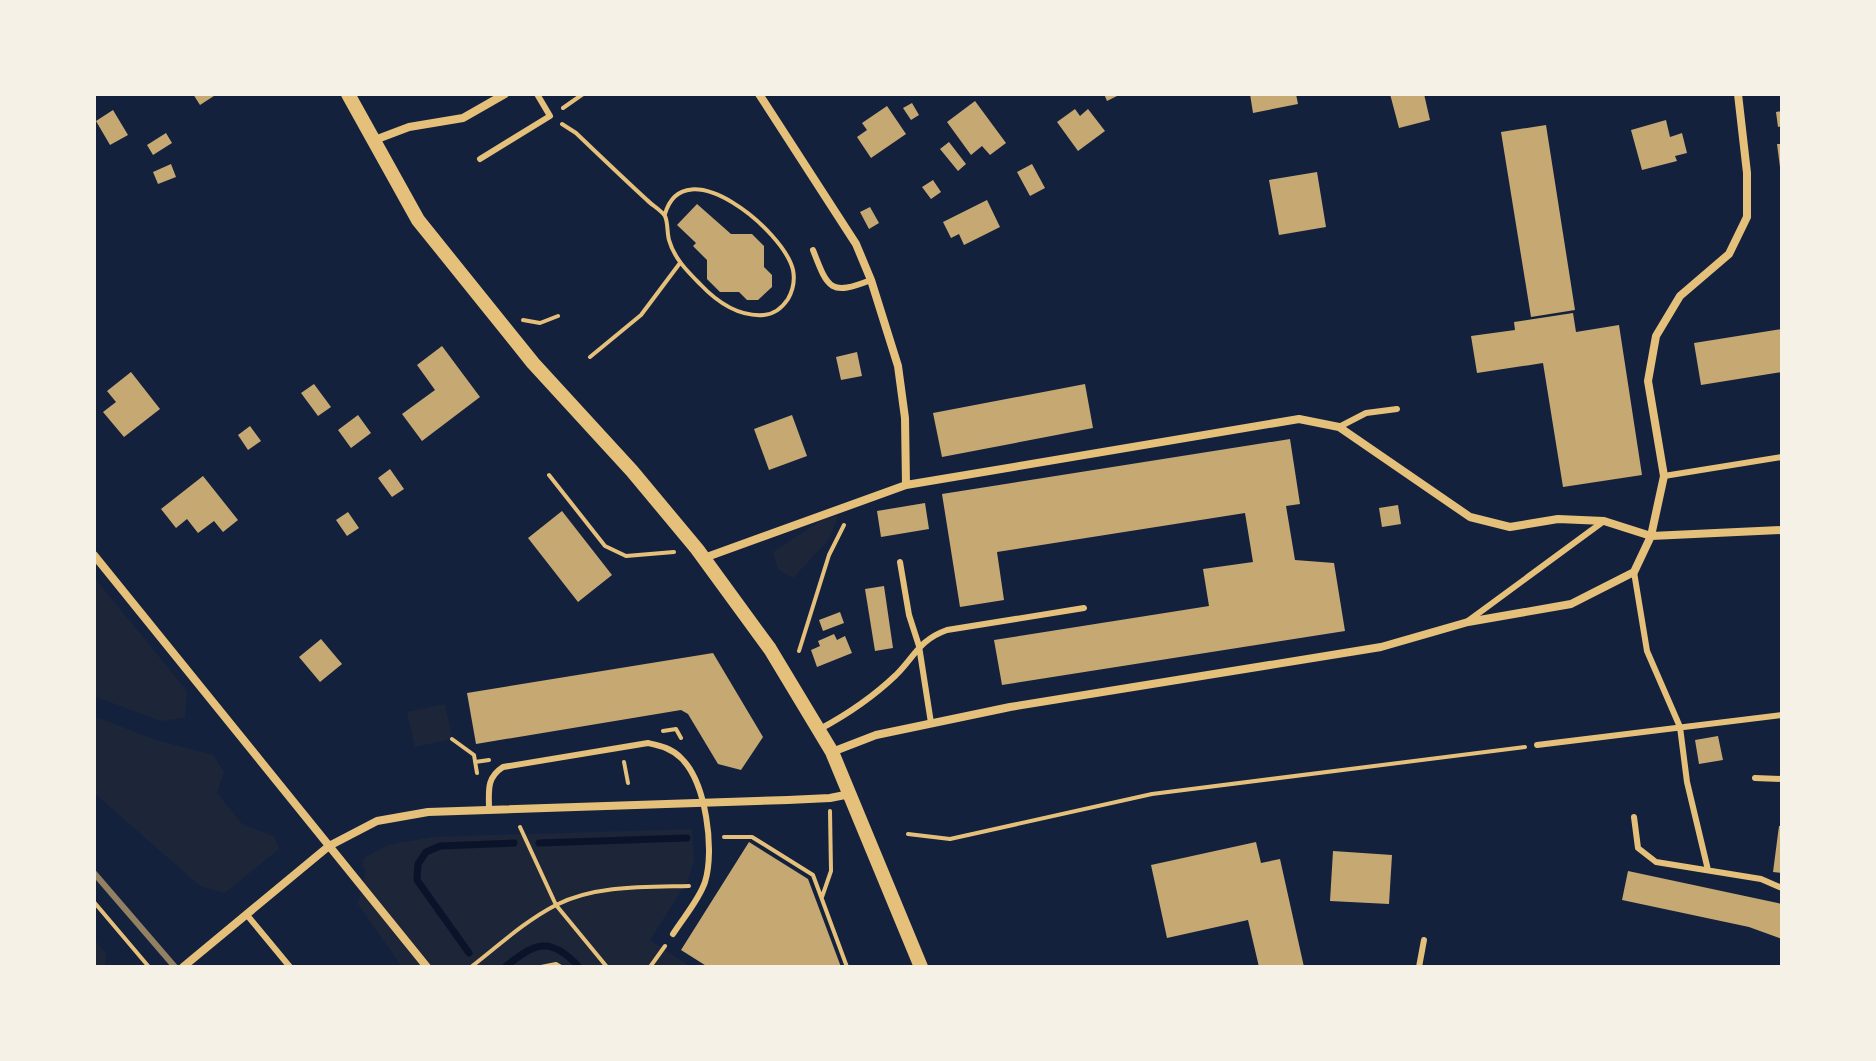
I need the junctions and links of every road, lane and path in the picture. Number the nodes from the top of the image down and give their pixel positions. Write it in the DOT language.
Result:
graph roads {
  1 [pos="348,94"];
  2 [pos="505,94"];
  3 [pos="537,94"];
  4 [pos="583,94"];
  5 [pos="759,94"];
  6 [pos="1738,94"];
  7 [pos="550,116"];
  8 [pos="372,141"];
  9 [pos="480,159"];
  10 [pos="665,214"];
  11 [pos="813,250"];
  12 [pos="680,263"];
  13 [pos="871,280"];
  14 [pos="558,316"];
  15 [pos="521,320"];
  16 [pos="590,357"];
  17 [pos="1397,409"];
  18 [pos="1339,427"];
  19 [pos="1782,457"];
  20 [pos="549,475"];
  21 [pos="1664,476"];
  22 [pos="906,485"];
  23 [pos="854,504"];
  24 [pos="1604,521"];
  25 [pos="1782,530"];
  26 [pos="1651,536"];
  27 [pos="700,554"];
  28 [pos="94,555"];
  29 [pos="900,562"];
  30 [pos="1634,572"];
  31 [pos="1084,608"];
  32 [pos="1468,622"];
  33 [pos="919,646"];
  34 [pos="799,651"];
  35 [pos="1782,715"];
  36 [pos="931,723"];
  37 [pos="1680,727"];
  38 [pos="820,729"];
  39 [pos="452,739"];
  40 [pos="1537,745"];
  41 [pos="832,752"];
  42 [pos="623,754"];
  43 [pos="1755,778"];
  44 [pos="1782,779"];
  45 [pos="628,783"];
  46 [pos="479,784"];
  47 [pos="850,794"];
  48 [pos="830,798"];
  49 [pos="702,803"];
  50 [pos="489,810"];
  51 [pos="1634,817"];
  52 [pos="520,827"];
  53 [pos="908,834"];
  54 [pos="708,838"];
  55 [pos="329,846"];
  56 [pos="1708,870"];
  57 [pos="704,886"];
  58 [pos="1782,888"];
  59 [pos="822,899"];
  60 [pos="94,902"];
  61 [pos="556,905"];
  62 [pos="247,915"];
  63 [pos="673,934"];
  64 [pos="1424,940"];
  65 [pos="149,967"];
  66 [pos="183,967"];
  67 [pos="290,967"];
  68 [pos="427,967"];
  69 [pos="471,967"];
  70 [pos="541,967"];
  71 [pos="561,967"];
  72 [pos="607,967"];
  73 [pos="650,967"];
  74 [pos="847,967"];
  75 [pos="921,967"];
  76 [pos="1419,967"];
  1 -- 8 [label="street"];
  2 -- 8 [label="street"];
  3 -- 7 [label="lane"];
  4 -- 7 [label="path"];
  5 -- 13 [label="street"];
  6 -- 21 [label="street"];
  7 -- 9 [label="lane"];
  7 -- 10 [label="path"];
  8 -- 27 [label="street"];
  10 -- 12 [label="path"];
  10 -- 12 [label="path"];
  11 -- 13 [label="lane"];
  12 -- 16 [label="path"];
  13 -- 22 [label="street"];
  14 -- 15 [label="path"];
  17 -- 18 [label="lane"];
  18 -- 22 [label="street"];
  18 -- 24 [label="street"];
  19 -- 21 [label="lane"];
  20 -- 27 [label="path"];
  21 -- 26 [label="street"];
  22 -- 23 [label="street"];
  23 -- 27 [label="street"];
  23 -- 34 [label="path"];
  24 -- 26 [label="street"];
  24 -- 32 [label="lane"];
  25 -- 26 [label="street"];
  26 -- 30 [label="street"];
  27 -- 38 [label="street"];
  28 -- 55 [label="street"];
  29 -- 33 [label="lane"];
  30 -- 32 [label="street"];
  30 -- 37 [label="lane"];
  31 -- 33 [label="lane"];
  32 -- 36 [label="street"];
  33 -- 36 [label="lane"];
  33 -- 38 [label="lane"];
  35 -- 37 [label="lane"];
  36 -- 41 [label="street"];
  37 -- 40 [label="lane"];
  37 -- 56 [label="lane"];
  38 -- 41 [label="street"];
  39 -- 46 [label="path"];
  40 -- 53 [label="path"];
  41 -- 47 [label="street"];
  42 -- 45 [label="path"];
  43 -- 44 [label="lane"];
  47 -- 48 [label="street"];
  47 -- 75 [label="street"];
  48 -- 49 [label="street"];
  48 -- 59 [label="path"];
  49 -- 50 [label="street"];
  49 -- 50 [label="lane"];
  49 -- 54 [label="lane"];
  50 -- 55 [label="street"];
  51 -- 56 [label="lane"];
  52 -- 61 [label="path"];
  54 -- 57 [label="lane"];
  54 -- 59 [label="path"];
  55 -- 62 [label="street"];
  55 -- 68 [label="street"];
  56 -- 58 [label="lane"];
  57 -- 61 [label="path"];
  57 -- 63 [label="lane"];
  59 -- 74 [label="path"];
  60 -- 65 [label="path"];
  61 -- 69 [label="path"];
  61 -- 72 [label="path"];
  62 -- 66 [label="street"];
  62 -- 67 [label="lane"];
  63 -- 73 [label="path"];
  64 -- 76 [label="lane"];
  70 -- 71 [label="path"];
}
